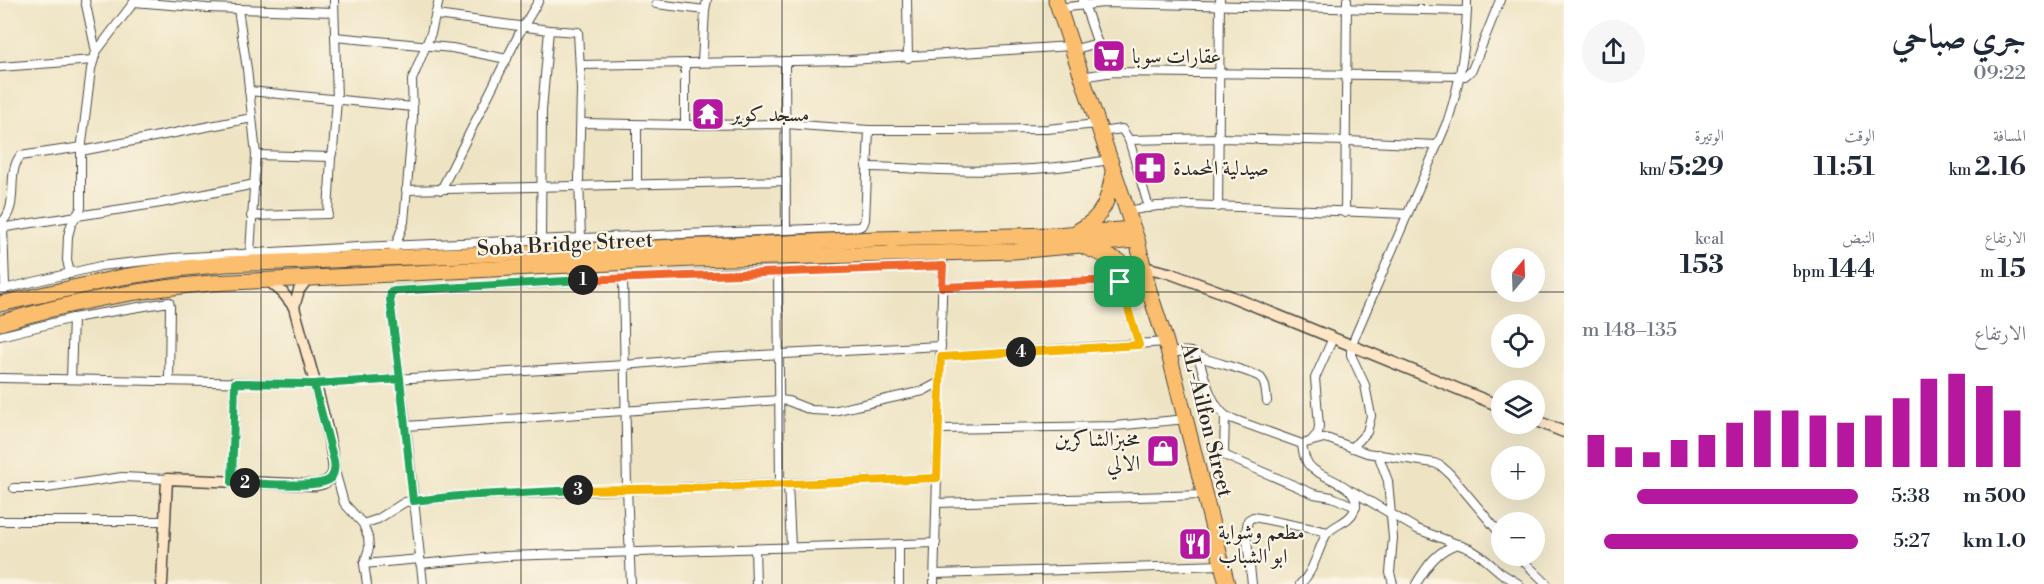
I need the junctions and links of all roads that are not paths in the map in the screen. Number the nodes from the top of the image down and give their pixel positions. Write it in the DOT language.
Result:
graph roads {
  1 [pos="85,0"];
  2 [pos="334,0"];
  3 [pos="439,0"];
  4 [pos="539,0"];
  5 [pos="707,0"];
  6 [pos="908,0"];
  7 [pos="1467,0"];
  8 [pos="1500,0"];
  9 [pos="134,1"];
  10 [pos="156,2"];
  11 [pos="1083,2"];
  12 [pos="1220,3"];
  13 [pos="208,4"];
  14 [pos="656,4"];
  15 [pos="1058,4"];
  16 [pos="1347,4"];
  17 [pos="238,9"];
  18 [pos="705,9"];
  19 [pos="1467,11"];
  20 [pos="334,12"];
  21 [pos="436,15"];
  22 [pos="524,26"];
  23 [pos="549,30"];
  24 [pos="335,37"];
  25 [pos="1098,43"];
  26 [pos="426,46"];
  27 [pos="1071,48"];
  28 [pos="94,56"];
  29 [pos="908,57"];
  30 [pos="507,58"];
  31 [pos="785,61"];
  32 [pos="702,62"];
  33 [pos="685,63"];
  34 [pos="581,65"];
  35 [pos="0,68"];
  36 [pos="1108,73"];
  37 [pos="1219,73"];
  38 [pos="1347,75"];
  39 [pos="1081,77"];
  40 [pos="1461,77"];
  41 [pos="249,91"];
  42 [pos="337,100"];
  43 [pos="413,107"];
  44 [pos="252,118"];
  45 [pos="581,123"];
  46 [pos="786,124"];
  47 [pos="637,125"];
  48 [pos="685,125"];
  49 [pos="1098,128"];
  50 [pos="869,130"];
  51 [pos="1219,138"];
  52 [pos="1129,140"];
  53 [pos="1347,141"];
  54 [pos="1437,145"];
  55 [pos="81,149"];
  56 [pos="256,156"];
  57 [pos="331,157"];
  58 [pos="867,166"];
  59 [pos="1111,166"];
  60 [pos="786,181"];
  61 [pos="255,184"];
  62 [pos="637,185"];
  63 [pos="580,186"];
  64 [pos="542,188"];
  65 [pos="406,190"];
  66 [pos="441,190"];
  67 [pos="1218,207"];
  68 [pos="1149,208"];
  69 [pos="1127,211"];
  70 [pos="1345,213"];
  71 [pos="1407,214"];
  72 [pos="78,216"];
  73 [pos="251,216"];
  74 [pos="1,227"];
  75 [pos="786,230"];
  76 [pos="1135,234"];
  77 [pos="581,239"];
  78 [pos="1078,239"];
  79 [pos="541,240"];
  80 [pos="876,246"];
  81 [pos="393,252"];
  82 [pos="250,253"];
  83 [pos="943,259"];
  84 [pos="1144,267"];
  85 [pos="70,272"];
  86 [pos="778,272"];
  87 [pos="308,278"];
  88 [pos="623,278"];
  89 [pos="268,280"];
  90 [pos="2,287"];
  91 [pos="942,287"];
  92 [pos="63,289"];
  93 [pos="1149,291"];
  94 [pos="0,304"];
  95 [pos="294,307"];
  96 [pos="70,312"];
  97 [pos="0,323"];
  98 [pos="0,336"];
  99 [pos="1333,338"];
  100 [pos="1139,345"];
  101 [pos="1351,345"];
  102 [pos="941,346"];
  103 [pos="1167,348"];
  104 [pos="778,355"];
  105 [pos="941,357"];
  106 [pos="1197,357"];
  107 [pos="625,365"];
  108 [pos="0,378"];
  109 [pos="71,379"];
  110 [pos="400,379"];
  111 [pos="169,381"];
  112 [pos="940,382"];
  113 [pos="235,383"];
  114 [pos="314,384"];
  115 [pos="780,400"];
  116 [pos="1267,401"];
  117 [pos="1491,402"];
  118 [pos="626,409"];
  119 [pos="1225,416"];
  120 [pos="1186,419"];
  121 [pos="1545,424"];
  122 [pos="406,426"];
  123 [pos="939,429"];
  124 [pos="1564,432"];
  125 [pos="1311,442"];
  126 [pos="1302,444"];
  127 [pos="1352,448"];
  128 [pos="1378,454"];
  129 [pos="334,469"];
  130 [pos="937,478"];
  131 [pos="167,479"];
  132 [pos="232,483"];
  133 [pos="784,484"];
  134 [pos="14,488"];
  135 [pos="627,488"];
  136 [pos="1350,490"];
  137 [pos="1204,495"];
  138 [pos="413,501"];
  139 [pos="937,503"];
  140 [pos="1356,507"];
  141 [pos="1391,513"];
  142 [pos="0,521"];
  143 [pos="164,521"];
  144 [pos="1491,522"];
  145 [pos="363,524"];
  146 [pos="1328,532"];
  147 [pos="936,543"];
  148 [pos="899,544"];
  149 [pos="1459,544"];
  150 [pos="791,547"];
  151 [pos="755,548"];
  152 [pos="630,554"];
  153 [pos="420,561"];
  154 [pos="364,564"];
  155 [pos="1222,565"];
  156 [pos="1528,566"];
  157 [pos="935,574"];
  158 [pos="162,584"];
  159 [pos="367,584"];
  160 [pos="423,584"];
  161 [pos="631,584"];
  162 [pos="756,584"];
  163 [pos="899,584"];
  164 [pos="934,584"];
  165 [pos="1227,584"];
  166 [pos="1252,584"];
  167 [pos="1300,584"];
  168 [pos="1394,584"];
  169 [pos="1416,584"];
  170 [pos="1519,584"];
  171 [pos="1547,584"];
  1 -- 28 [label="street"];
  2 -- 20 [label="street"];
  3 -- 21 [label="street"];
  4 -- 22 [label="street"];
  5 -- 18 [label="street"];
  6 -- 29 [label="street"];
  7 -- 19 [label="street"];
  8 -- 40 [label="street"];
  9 -- 10 [label="street"];
  9 -- 28 [label="street"];
  10 -- 13 [label="street"];
  11 -- 12 [label="street"];
  11 -- 15 [label="street"];
  11 -- 25 [label="street"];
  12 -- 16 [label="street"];
  12 -- 37 [label="street"];
  13 -- 17 [label="street"];
  14 -- 18 [label="street"];
  15 -- 27 [label="highway, AL-Ailfon Street"];
  16 -- 19 [label="street"];
  16 -- 38 [label="street"];
  17 -- 20 [label="street"];
  17 -- 41 [label="street"];
  18 -- 32 [label="street"];
  19 -- 40 [label="street"];
  20 -- 24 [label="street"];
  21 -- 22 [label="street"];
  21 -- 26 [label="street"];
  22 -- 23 [label="street"];
  22 -- 30 [label="street"];
  23 -- 34 [label="street"];
  23 -- 64 [label="street"];
  24 -- 26 [label="street"];
  24 -- 42 [label="street"];
  25 -- 27 [label="street"];
  25 -- 36 [label="street"];
  26 -- 30 [label="street"];
  26 -- 43 [label="street"];
  27 -- 29 [label="street"];
  27 -- 39 [label="highway, AL-Ailfon Street"];
  28 -- 35 [label="street"];
  28 -- 55 [label="street"];
  29 -- 31 [label="street"];
  30 -- 66 [label="street"];
  31 -- 32 [label="street"];
  31 -- 46 [label="street"];
  32 -- 33 [label="street"];
  33 -- 34 [label="street"];
  33 -- 48 [label="street"];
  34 -- 45 [label="street"];
  36 -- 37 [label="street"];
  36 -- 39 [label="street"];
  37 -- 38 [label="street"];
  37 -- 51 [label="street"];
  38 -- 40 [label="street"];
  38 -- 53 [label="street"];
  39 -- 49 [label="highway, AL-Ailfon Street"];
  40 -- 54 [label="street"];
  41 -- 42 [label="street"];
  41 -- 44 [label="street"];
  42 -- 43 [label="street"];
  42 -- 57 [label="street"];
  43 -- 65 [label="street"];
  44 -- 55 [label="street"];
  44 -- 56 [label="street"];
  45 -- 47 [label="street"];
  45 -- 63 [label="street"];
  46 -- 48 [label="street"];
  46 -- 50 [label="street"];
  46 -- 60 [label="street"];
  47 -- 48 [label="street"];
  47 -- 62 [label="street"];
  49 -- 50 [label="street"];
  49 -- 52 [label="street"];
  49 -- 59 [label="highway, AL-Ailfon Street"];
  50 -- 58 [label="street"];
  51 -- 52 [label="street"];
  51 -- 53 [label="street"];
  51 -- 67 [label="street"];
  52 -- 68 [label="street"];
  53 -- 54 [label="street"];
  53 -- 70 [label="street"];
  54 -- 71 [label="street"];
  55 -- 72 [label="street"];
  55 -- 74 [label="street"];
  56 -- 57 [label="street"];
  56 -- 61 [label="street"];
  57 -- 73 [label="street"];
  58 -- 59 [label="street"];
  58 -- 75 [label="street"];
  59 -- 69 [label="highway, AL-Ailfon Street"];
  59 -- 78 [label="highway"];
  60 -- 62 [label="street"];
  60 -- 75 [label="street"];
  61 -- 72 [label="street"];
  61 -- 73 [label="street"];
  62 -- 63 [label="street"];
  63 -- 64 [label="street"];
  63 -- 77 [label="street"];
  64 -- 66 [label="street"];
  64 -- 79 [label="street"];
  65 -- 66 [label="street"];
  65 -- 81 [label="street"];
  67 -- 68 [label="street"];
  67 -- 70 [label="street"];
  68 -- 69 [label="street"];
  69 -- 76 [label="highway, AL-Ailfon Street"];
  70 -- 71 [label="street"];
  71 -- 101 [label="street"];
  72 -- 74 [label="street"];
  72 -- 85 [label="street"];
  73 -- 82 [label="street"];
  74 -- 90 [label="street"];
  75 -- 77 [label="street"];
  76 -- 78 [label="highway, Soba Bridge Street"];
  76 -- 84 [label="highway, AL-Ailfon Street"];
  77 -- 79 [label="street"];
  78 -- 80 [label="highway, Soba Bridge Street"];
  78 -- 83 [label="highway, Soba Bridge Street"];
  78 -- 93 [label="highway"];
  79 -- 81 [label="street"];
  80 -- 81 [label="highway, Soba Bridge Street"];
  80 -- 83 [label="highway, Soba Bridge Street"];
  80 -- 87 [label="highway, Soba Bridge Street"];
  81 -- 82 [label="street"];
  81 -- 92 [label="highway, Soba Bridge Street"];
  82 -- 85 [label="street"];
  83 -- 86 [label="street"];
  83 -- 91 [label="street"];
  84 -- 93 [label="highway, AL-Ailfon Street"];
  84 -- 99 [label="street"];
  85 -- 90 [label="street"];
  86 -- 88 [label="street"];
  86 -- 104 [label="street"];
  87 -- 89 [label="highway, Soba Bridge Street"];
  87 -- 95 [label="street"];
  88 -- 107 [label="street"];
  88 -- 110 [label="street"];
  89 -- 95 [label="street"];
  89 -- 96 [label="highway, Soba Bridge Street"];
  91 -- 100 [label="street"];
  91 -- 102 [label="street"];
  92 -- 94 [label="highway, Soba Bridge Street"];
  92 -- 96 [label="highway"];
  93 -- 103 [label="highway, AL-Ailfon Street"];
  95 -- 114 [label="street"];
  96 -- 97 [label="highway, Soba Bridge Street"];
  96 -- 98 [label="street"];
  96 -- 109 [label="street"];
  96 -- 111 [label="street"];
  99 -- 101 [label="street"];
  99 -- 125 [label="street"];
  100 -- 103 [label="street"];
  100 -- 105 [label="street"];
  101 -- 117 [label="street"];
  101 -- 127 [label="street"];
  102 -- 104 [label="street"];
  102 -- 105 [label="street"];
  103 -- 106 [label="street"];
  103 -- 120 [label="highway, AL-Ailfon Street"];
  104 -- 107 [label="street"];
  104 -- 115 [label="street"];
  105 -- 112 [label="street"];
  106 -- 116 [label="street"];
  106 -- 119 [label="street"];
  107 -- 110 [label="street"];
  107 -- 118 [label="street"];
  108 -- 109 [label="street"];
  109 -- 111 [label="street"];
  110 -- 114 [label="street"];
  110 -- 122 [label="street"];
  111 -- 113 [label="street"];
  112 -- 115 [label="street"];
  112 -- 123 [label="street"];
  113 -- 114 [label="street"];
  113 -- 132 [label="street"];
  114 -- 129 [label="street"];
  115 -- 118 [label="street"];
  115 -- 133 [label="street"];
  118 -- 122 [label="street"];
  118 -- 135 [label="street"];
  119 -- 126 [label="street"];
  119 -- 140 [label="street"];
  120 -- 123 [label="street"];
  120 -- 137 [label="highway, AL-Ailfon Street"];
  121 -- 124 [label="street"];
  122 -- 138 [label="street"];
  123 -- 130 [label="street"];
  125 -- 126 [label="street"];
  125 -- 127 [label="street"];
  126 -- 136 [label="street"];
  127 -- 128 [label="street"];
  128 -- 141 [label="street"];
  128 -- 144 [label="street"];
  129 -- 132 [label="street"];
  129 -- 145 [label="street"];
  130 -- 133 [label="street"];
  130 -- 139 [label="street"];
  131 -- 132 [label="street"];
  131 -- 134 [label="street"];
  131 -- 143 [label="street"];
  133 -- 135 [label="street"];
  133 -- 150 [label="street"];
  135 -- 138 [label="street"];
  135 -- 152 [label="street"];
  136 -- 140 [label="street"];
  136 -- 141 [label="street"];
  137 -- 139 [label="street"];
  137 -- 155 [label="highway, AL-Ailfon Street"];
  138 -- 145 [label="street"];
  138 -- 153 [label="street"];
  139 -- 147 [label="street"];
  140 -- 146 [label="street"];
  141 -- 149 [label="street"];
  141 -- 168 [label="street"];
  142 -- 143 [label="street"];
  143 -- 158 [label="street"];
  145 -- 154 [label="street"];
  146 -- 166 [label="street"];
  146 -- 167 [label="street"];
  147 -- 148 [label="street"];
  147 -- 157 [label="street"];
  148 -- 150 [label="street"];
  148 -- 163 [label="street"];
  149 -- 169 [label="street"];
  149 -- 170 [label="street"];
  150 -- 151 [label="street"];
  151 -- 152 [label="street"];
  151 -- 162 [label="street"];
  152 -- 153 [label="street"];
  152 -- 161 [label="street"];
  153 -- 154 [label="street"];
  153 -- 160 [label="street"];
  154 -- 159 [label="street"];
  155 -- 157 [label="street"];
  155 -- 165 [label="highway, AL-Ailfon Street"];
  156 -- 171 [label="street"];
  157 -- 164 [label="street"];
}
